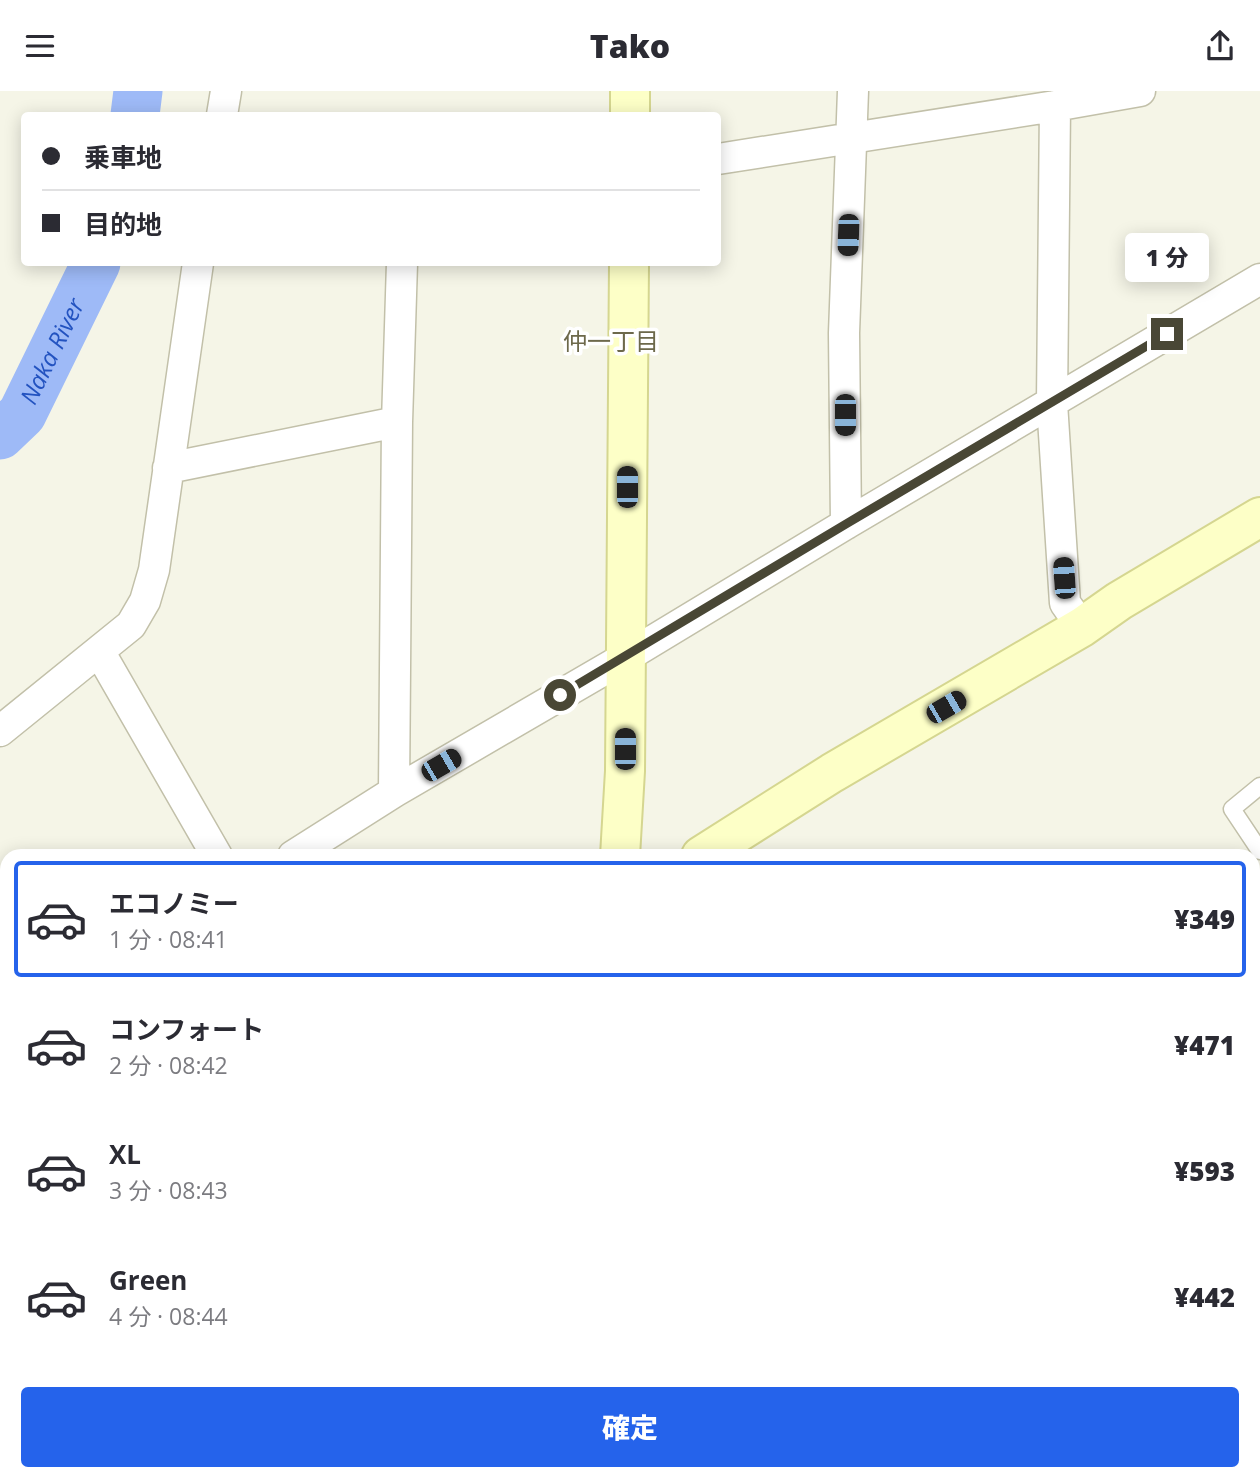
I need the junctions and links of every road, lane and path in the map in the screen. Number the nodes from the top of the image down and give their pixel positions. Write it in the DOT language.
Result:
graph roads {
  1 [pos="226,91"];
  2 [pos="630,91"];
  3 [pos="853,91"];
  4 [pos="1140,91"];
  5 [pos="1055,106"];
  6 [pos="222,112"];
  7 [pos="630,112"];
  8 [pos="852,137"];
  9 [pos="721,159"];
  10 [pos="198,266"];
  11 [pos="402,266"];
  12 [pos="629,266"];
  13 [pos="1260,279"];
  14 [pos="1052,403"];
  15 [pos="397,422"];
  16 [pos="168,468"];
  17 [pos="1260,517"];
  18 [pos="846,524"];
  19 [pos="1082,627"];
  20 [pos="99,651"];
  21 [pos="626,657"];
  22 [pos="0,731"];
  23 [pos="1260,786"];
  24 [pos="394,792"];
  25 [pos="212,849"];
  26 [pos="304,849"];
  27 [pos="620,849"];
  28 [pos="712,849"];
  29 [pos="1259,849"];
  1 -- 6 [label="street"];
  2 -- 7 [label="street"];
  3 -- 8 [label="street"];
  4 -- 5 [label="street"];
  5 -- 8 [label="street"];
  5 -- 14 [label="street"];
  8 -- 9 [label="street"];
  8 -- 18 [label="street"];
  10 -- 16 [label="street"];
  11 -- 15 [label="street"];
  12 -- 21 [label="street"];
  13 -- 14 [label="street"];
  14 -- 18 [label="street"];
  14 -- 19 [label="street"];
  15 -- 16 [label="street"];
  15 -- 24 [label="street"];
  16 -- 20 [label="street"];
  17 -- 19 [label="street"];
  18 -- 21 [label="street"];
  19 -- 28 [label="street"];
  20 -- 22 [label="street"];
  20 -- 25 [label="street"];
  21 -- 24 [label="street"];
  21 -- 27 [label="street"];
  23 -- 29 [label="lane"];
  24 -- 26 [label="street"];
}
